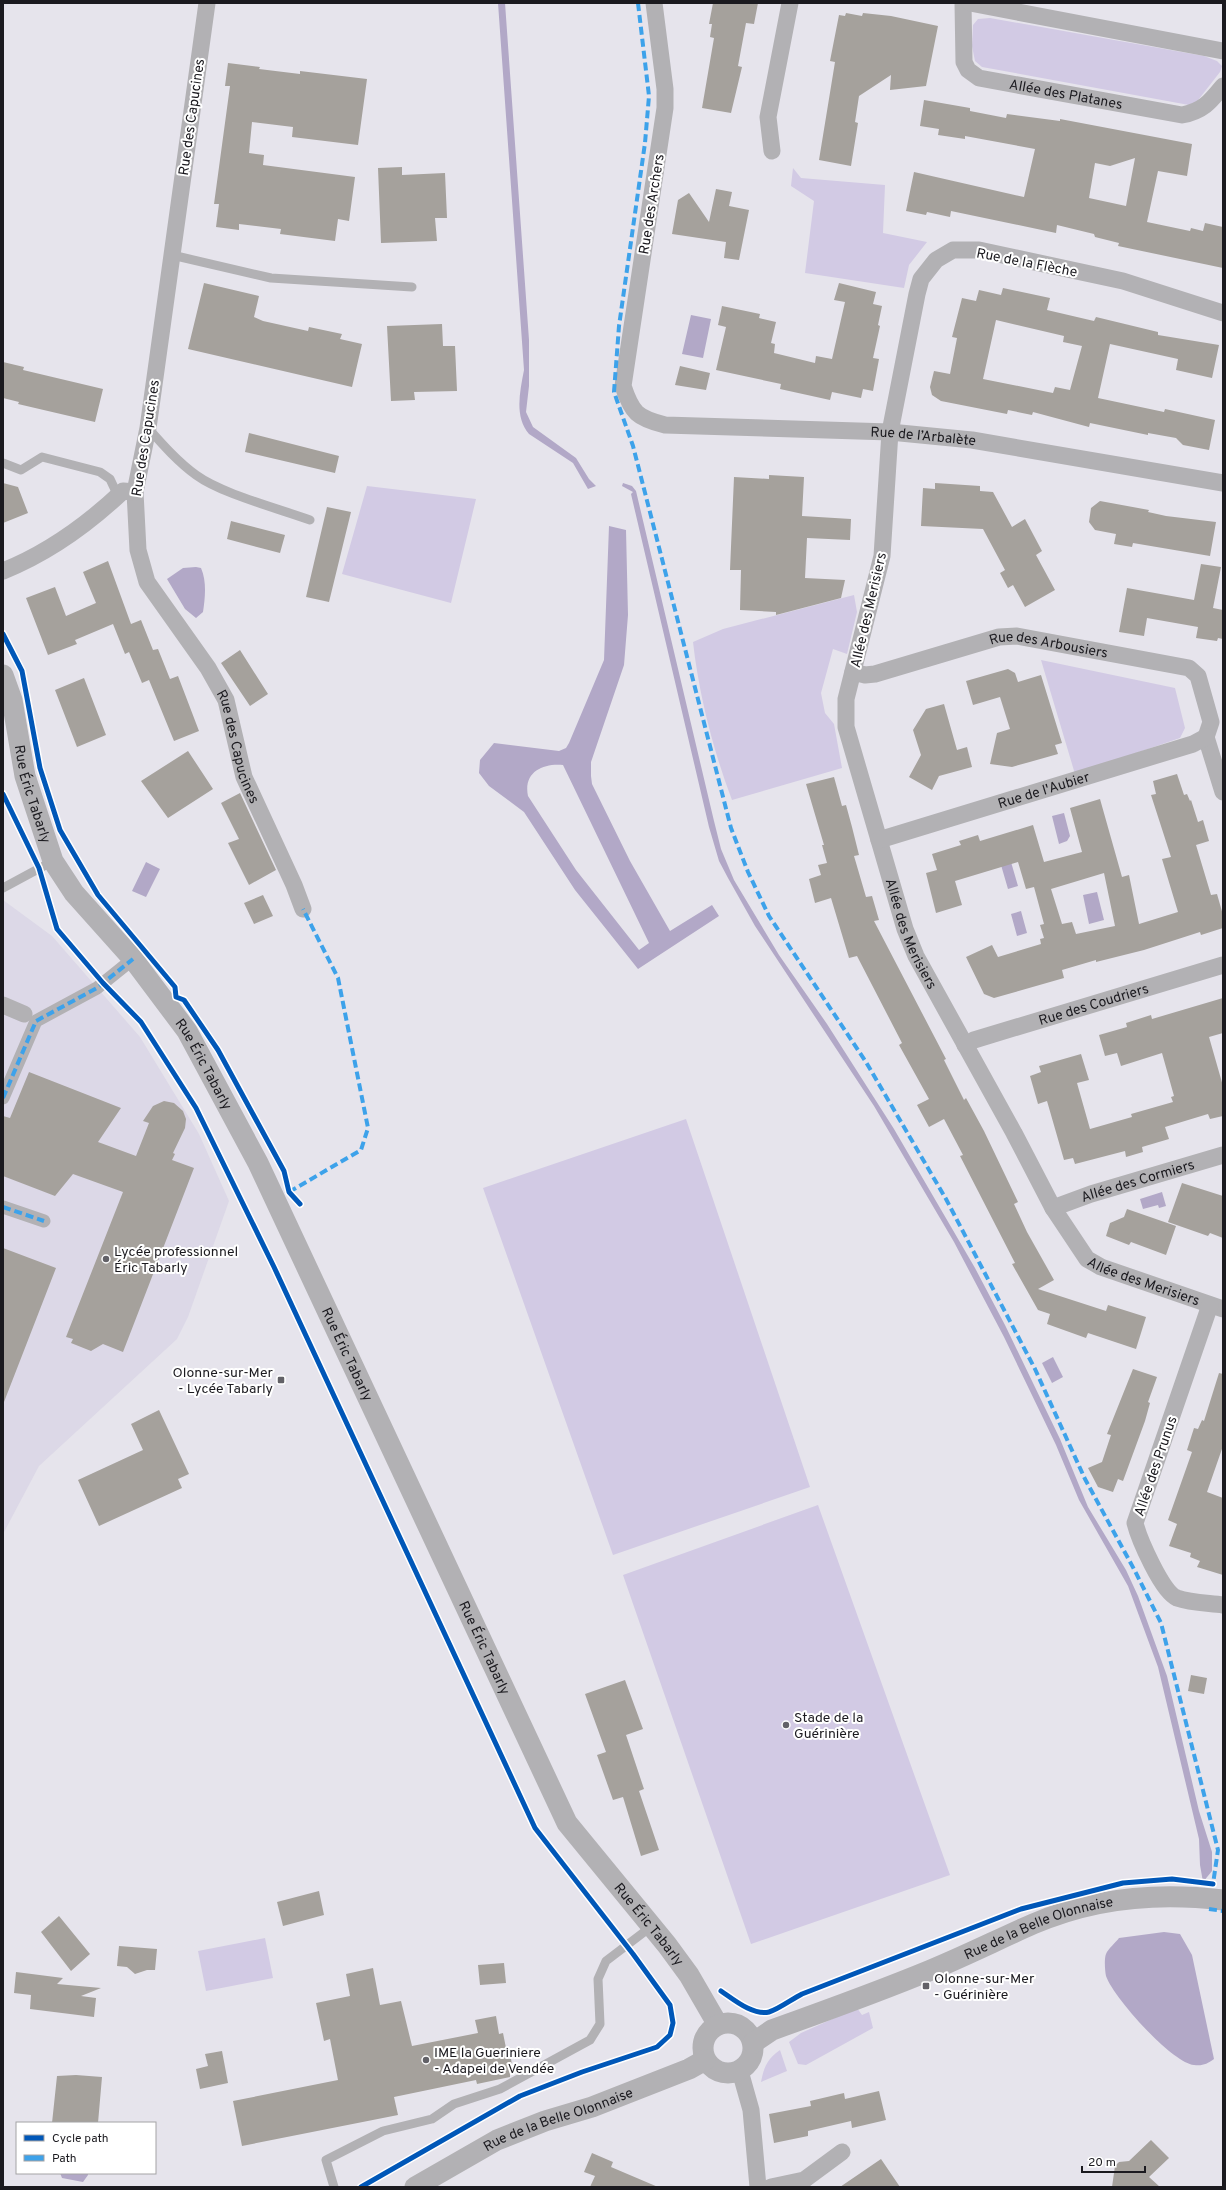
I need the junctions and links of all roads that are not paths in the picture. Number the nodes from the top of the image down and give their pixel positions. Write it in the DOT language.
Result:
graph roads {
  1 [pos="207,3"];
  2 [pos="654,3"];
  3 [pos="790,3"];
  4 [pos="963,3"];
  5 [pos="970,3"];
  6 [pos="1223,51"];
  7 [pos="1223,86"];
  8 [pos="772,151"];
  9 [pos="172,255"];
  10 [pos="412,288"];
  11 [pos="1223,313"];
  12 [pos="629,403"];
  13 [pos="148,428"];
  14 [pos="890,432"];
  15 [pos="3,463"];
  16 [pos="1223,483"];
  17 [pos="135,492"];
  18 [pos="118,496"];
  19 [pos="310,520"];
  20 [pos="3,571"];
  21 [pos="853,672"];
  22 [pos="3,675"];
  23 [pos="1213,725"];
  24 [pos="1223,792"];
  25 [pos="879,840"];
  26 [pos="52,861"];
  27 [pos="3,888"];
  28 [pos="302,909"];
  29 [pos="133,959"];
  30 [pos="1223,964"];
  31 [pos="3,1005"];
  32 [pos="24,1014"];
  33 [pos="965,1046"];
  34 [pos="3,1098"];
  35 [pos="1223,1155"];
  36 [pos="3,1207"];
  37 [pos="1053,1208"];
  38 [pos="44,1221"];
  39 [pos="1216,1307"];
  40 [pos="1223,1605"];
  41 [pos="1223,1900"];
  42 [pos="652,1926"];
  43 [pos="718,2025"];
  44 [pos="753,2043"];
  45 [pos="705,2060"];
  46 [pos="740,2071"];
  47 [pos="842,2152"];
  48 [pos="334,2187"];
  49 [pos="415,2187"];
  50 [pos="758,2187"];
  51 [pos="771,2187"];
  1 -- 9 [label="street, Rue des Capucines"];
  2 -- 12 [label="street, Rue des Archers"];
  3 -- 8 [label="street"];
  4 -- 7 [label="street, Allée des Platanes"];
  5 -- 6 [label="street"];
  9 -- 10 [label="lane"];
  9 -- 13 [label="street, Rue des Capucines"];
  11 -- 14 [label="street, Rue de la Flèche"];
  12 -- 14 [label="street, Rue de l’Arbalète"];
  13 -- 17 [label="street, Rue des Capucines"];
  13 -- 19 [label="lane"];
  14 -- 16 [label="street, Rue de l’Arbalète"];
  14 -- 21 [label="street, Allée des Merisiers"];
  15 -- 18 [label="lane"];
  17 -- 18 [label="street"];
  17 -- 28 [label="street, Rue des Capucines"];
  18 -- 20 [label="street"];
  21 -- 23 [label="street, Rue des Arbousiers"];
  21 -- 25 [label="street, Allée des Merisiers"];
  22 -- 26 [label="street, Rue Éric Tabarly"];
  23 -- 24 [label="street, Rue des Arbousiers"];
  23 -- 25 [label="street, Rue de l'Aubier"];
  25 -- 33 [label="street, Allée des Merisiers"];
  26 -- 27 [label="lane"];
  26 -- 29 [label="street, Rue Éric Tabarly"];
  29 -- 34 [label="street"];
  29 -- 42 [label="street, Rue Éric Tabarly"];
  30 -- 33 [label="street, Rue des Coudriers"];
  31 -- 32 [label="street"];
  33 -- 37 [label="street, Allée des Merisiers"];
  35 -- 37 [label="street, Allée des Cormiers"];
  36 -- 38 [label="street"];
  37 -- 39 [label="street, Allée des Merisiers"];
  39 -- 40 [label="street, Allée des Prunus"];
  41 -- 44 [label="street, Rue de la Belle Olonnaise"];
  42 -- 43 [label="street, Rue Éric Tabarly"];
  42 -- 48 [label="lane"];
  43 -- 44 [label="street"];
  43 -- 45 [label="street"];
  44 -- 46 [label="street"];
  45 -- 46 [label="street"];
  45 -- 49 [label="street, Rue de la Belle Olonnaise"];
  46 -- 50 [label="street"];
  47 -- 51 [label="street"];
}
